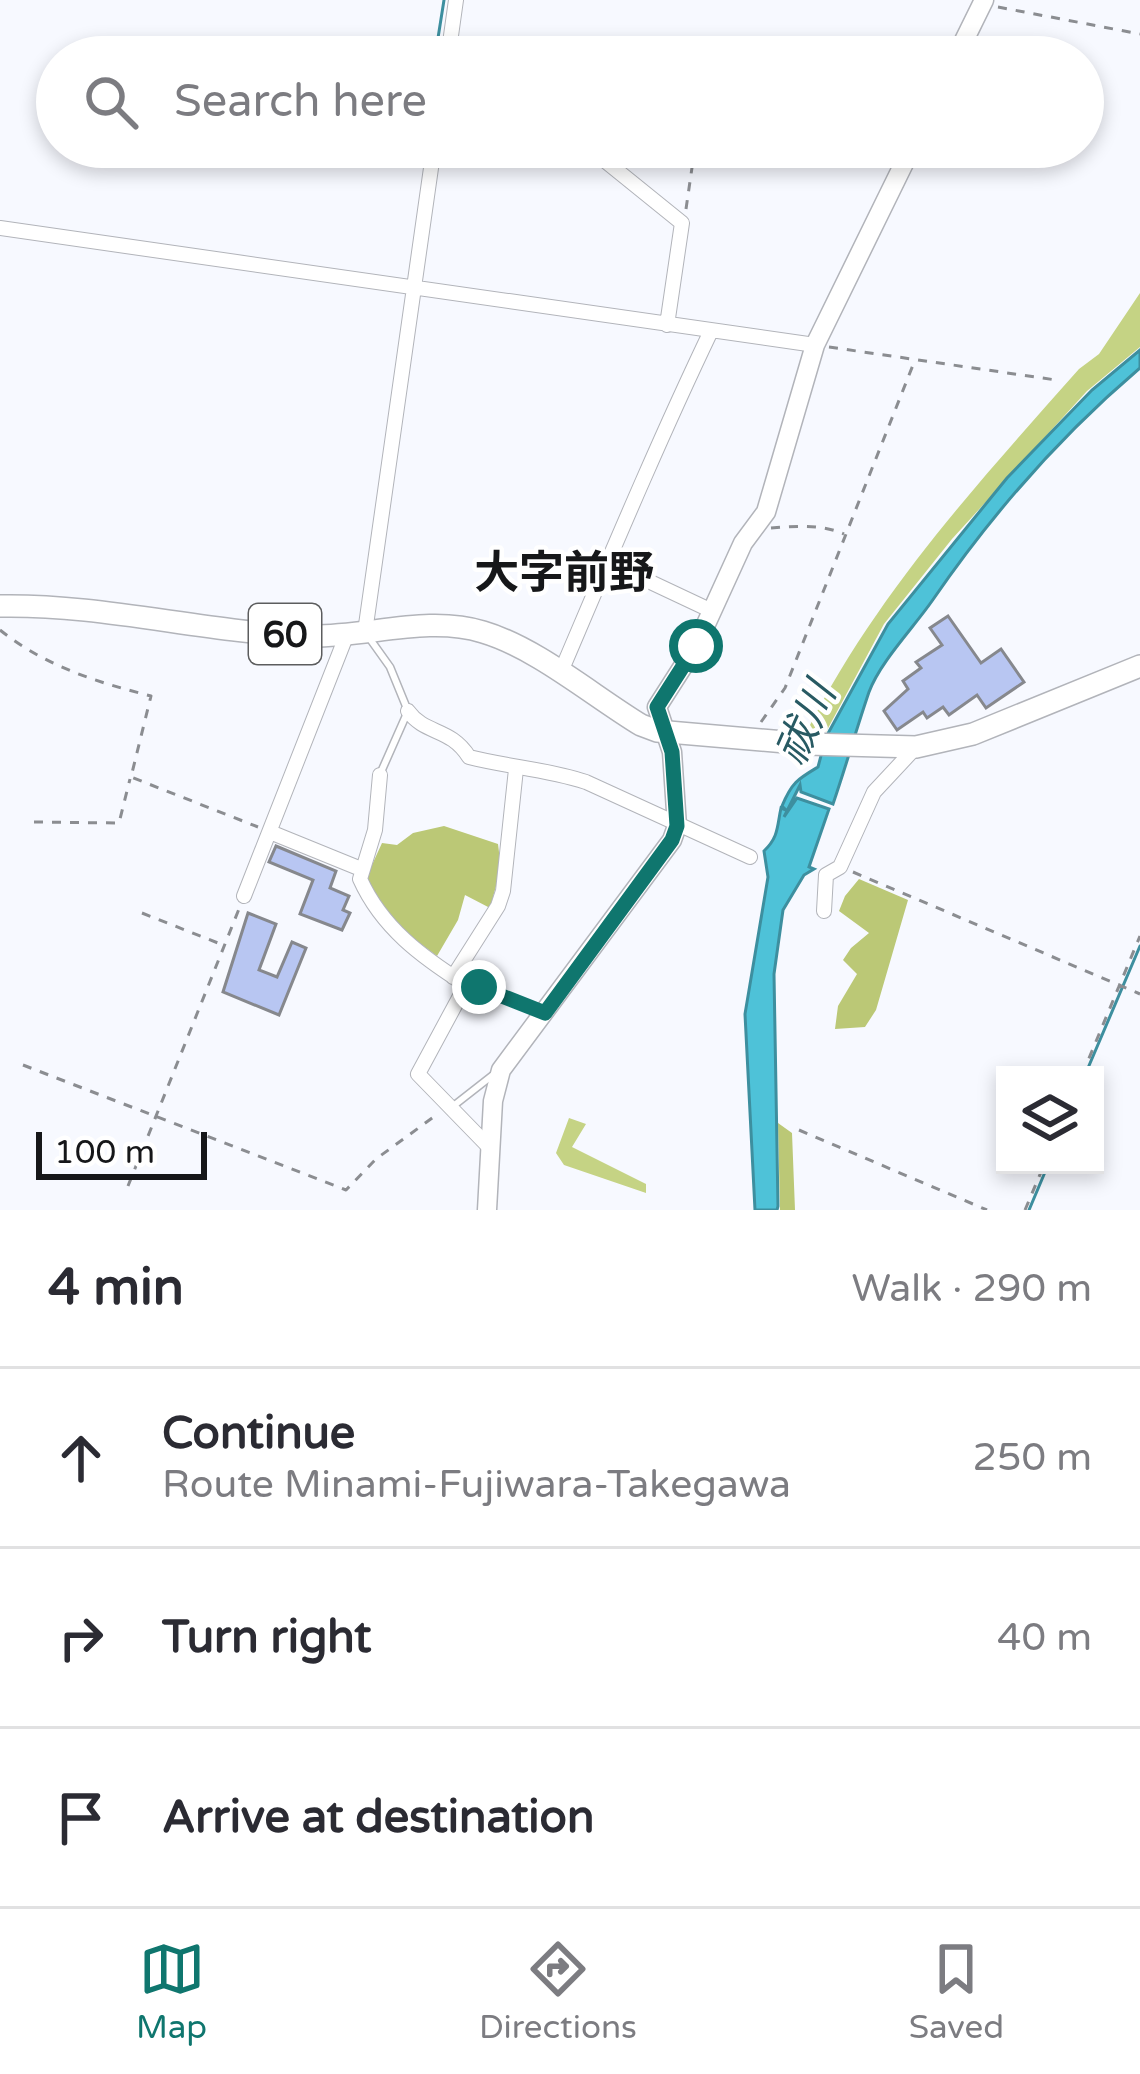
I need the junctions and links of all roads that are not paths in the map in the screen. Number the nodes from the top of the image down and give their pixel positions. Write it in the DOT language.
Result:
graph roads {
  1 [pos="456,0"];
  2 [pos="983,2"];
  3 [pos="451,36"];
  4 [pos="966,36"];
  5 [pos="431,168"];
  6 [pos="614,168"];
  7 [pos="902,168"];
  8 [pos="0,228"];
  9 [pos="414,289"];
  10 [pos="667,325"];
  11 [pos="711,331"];
  12 [pos="815,345"];
  13 [pos="610,563"];
  14 [pos="0,606"];
  15 [pos="712,610"];
  16 [pos="356,633"];
  17 [pos="1140,666"];
  18 [pos="560,674"];
  19 [pos="408,711"];
  20 [pos="664,734"];
  21 [pos="916,747"];
  22 [pos="516,769"];
  23 [pos="380,776"];
  24 [pos="677,826"];
  25 [pos="270,832"];
  26 [pos="750,857"];
  27 [pos="361,869"];
  28 [pos="244,896"];
  29 [pos="824,911"];
  30 [pos="460,981"];
  31 [pos="545,1013"];
  32 [pos="501,1070"];
  33 [pos="452,1108"];
  34 [pos="490,1148"];
  35 [pos="487,1210"];
  1 -- 3 [label="street"];
  2 -- 4 [label="main road"];
  5 -- 9 [label="street"];
  6 -- 10 [label="street"];
  7 -- 12 [label="main road"];
  8 -- 9 [label="street"];
  9 -- 10 [label="street"];
  9 -- 16 [label="street"];
  10 -- 11 [label="street"];
  11 -- 12 [label="street"];
  11 -- 13 [label="street"];
  12 -- 15 [label="main road"];
  13 -- 15 [label="street"];
  13 -- 18 [label="street"];
  14 -- 16 [label="main road, 60"];
  15 -- 20 [label="main road"];
  16 -- 18 [label="main road, 60"];
  16 -- 19 [label="lane"];
  16 -- 25 [label="street"];
  17 -- 21 [label="main road, 60"];
  18 -- 20 [label="main road, 60"];
  19 -- 22 [label="street"];
  19 -- 23 [label="lane"];
  20 -- 21 [label="main road, 60"];
  20 -- 24 [label="main road"];
  21 -- 29 [label="street"];
  22 -- 24 [label="street"];
  22 -- 30 [label="street"];
  23 -- 27 [label="street"];
  24 -- 26 [label="street"];
  24 -- 31 [label="main road"];
  25 -- 27 [label="street"];
  25 -- 28 [label="street"];
  27 -- 30 [label="street"];
  30 -- 31 [label="lane"];
  30 -- 33 [label="street"];
  31 -- 32 [label="main road"];
  32 -- 33 [label="lane"];
  32 -- 34 [label="main road"];
  33 -- 34 [label="street"];
  34 -- 35 [label="main road"];
}
